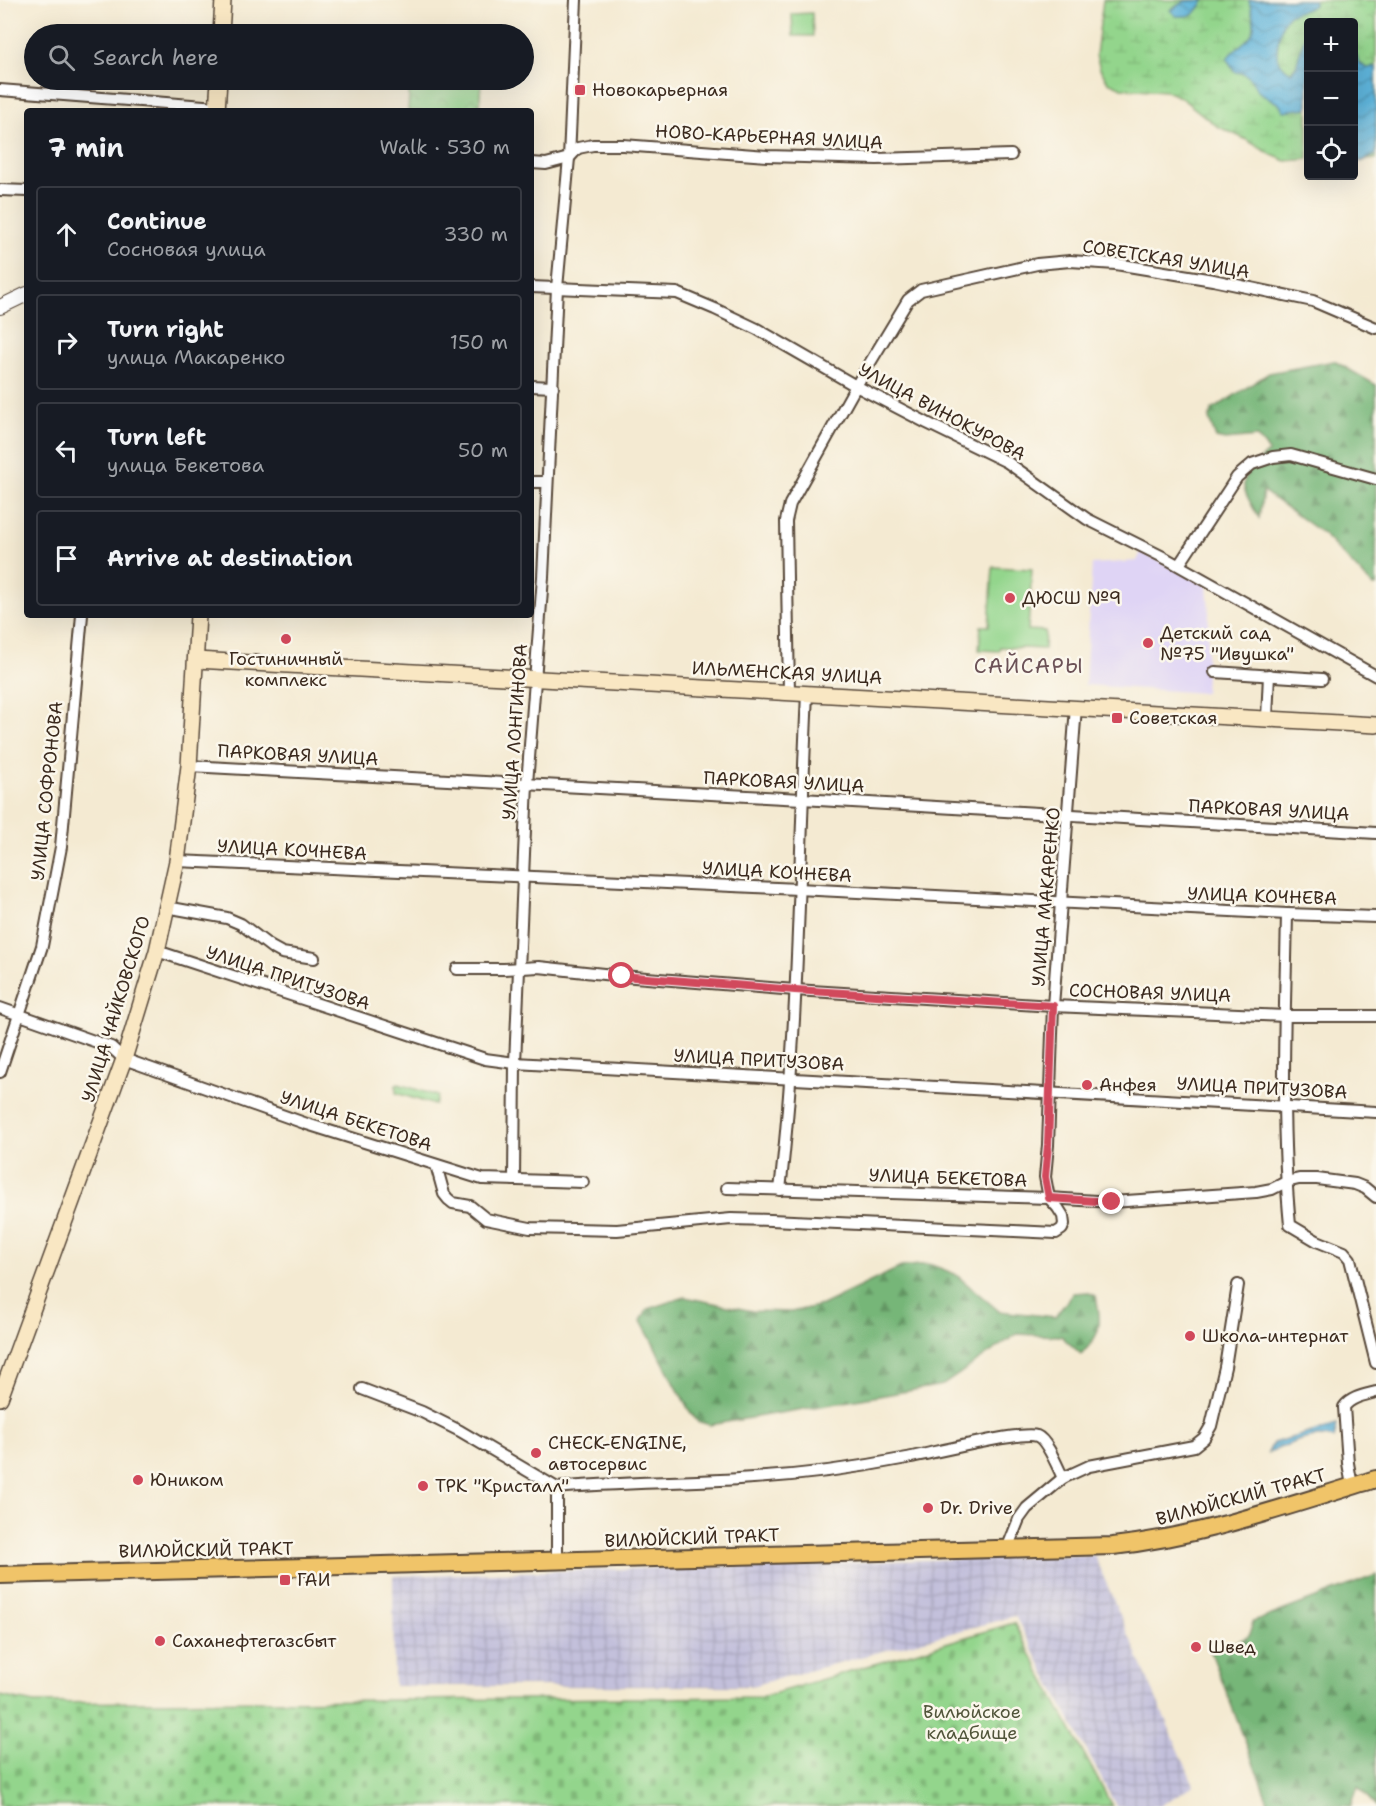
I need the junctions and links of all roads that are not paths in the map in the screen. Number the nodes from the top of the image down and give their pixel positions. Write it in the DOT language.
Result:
graph roads {
  1 [pos="223,0"];
  2 [pos="576,0"];
  3 [pos="222,24"];
  4 [pos="0,90"];
  5 [pos="218,90"];
  6 [pos="206,108"];
  7 [pos="217,108"];
  8 [pos="1011,155"];
  9 [pos="569,159"];
  10 [pos="534,163"];
  11 [pos="0,190"];
  12 [pos="24,191"];
  13 [pos="534,287"];
  14 [pos="557,288"];
  15 [pos="24,295"];
  16 [pos="0,307"];
  17 [pos="1376,328"];
  18 [pos="534,386"];
  19 [pos="856,386"];
  20 [pos="553,387"];
  21 [pos="1376,479"];
  22 [pos="534,482"];
  23 [pos="548,482"];
  24 [pos="1179,565"];
  25 [pos="537,577"];
  26 [pos="82,618"];
  27 [pos="198,618"];
  28 [pos="196,660"];
  29 [pos="1215,672"];
  30 [pos="1269,675"];
  31 [pos="1376,676"];
  32 [pos="1322,679"];
  33 [pos="535,680"];
  34 [pos="789,693"];
  35 [pos="807,694"];
  36 [pos="1076,707"];
  37 [pos="1267,718"];
  38 [pos="1376,725"];
  39 [pos="189,766"];
  40 [pos="527,784"];
  41 [pos="802,799"];
  42 [pos="1069,815"];
  43 [pos="1376,833"];
  44 [pos="177,861"];
  45 [pos="524,878"];
  46 [pos="798,889"];
  47 [pos="1061,904"];
  48 [pos="166,907"];
  49 [pos="1287,914"];
  50 [pos="1376,916"];
  51 [pos="157,951"];
  52 [pos="314,958"];
  53 [pos="520,967"];
  54 [pos="457,969"];
  55 [pos="795,990"];
  56 [pos="1053,1006"];
  57 [pos="0,1008"];
  58 [pos="20,1015"];
  59 [pos="1285,1016"];
  60 [pos="1376,1016"];
  61 [pos="124,1059"];
  62 [pos="515,1063"];
  63 [pos="0,1072"];
  64 [pos="790,1078"];
  65 [pos="1051,1092"];
  66 [pos="1283,1105"];
  67 [pos="1376,1112"];
  68 [pos="436,1165"];
  69 [pos="514,1180"];
  70 [pos="583,1182"];
  71 [pos="1286,1182"];
  72 [pos="727,1188"];
  73 [pos="780,1190"];
  74 [pos="1376,1197"];
  75 [pos="1049,1198"];
  76 [pos="1238,1285"];
  77 [pos="1376,1363"];
  78 [pos="362,1389"];
  79 [pos="1376,1392"];
  80 [pos="0,1398"];
  81 [pos="1063,1479"];
  82 [pos="1376,1479"];
  83 [pos="1352,1486"];
  84 [pos="557,1488"];
  85 [pos="1007,1549"];
  86 [pos="557,1561"];
  87 [pos="0,1575"];
  1 -- 3 [label="main road"];
  2 -- 9 [label="street, УЛИЦА ЛОНГИНОВА"];
  4 -- 6 [label="street"];
  5 -- 7 [label="main road"];
  8 -- 9 [label="street, НОВО-КАРЬЕРНАЯ УЛИЦА"];
  9 -- 10 [label="street, НОВО-КАРЬЕРНАЯ УЛИЦА"];
  9 -- 14 [label="street, УЛИЦА ЛОНГИНОВА"];
  11 -- 12 [label="street"];
  13 -- 14 [label="street, УЛИЦА ВИНОКУРОВА"];
  14 -- 19 [label="street, УЛИЦА ВИНОКУРОВА"];
  14 -- 20 [label="street, УЛИЦА ЛОНГИНОВА"];
  15 -- 16 [label="street"];
  17 -- 19 [label="street, СОВЕТСКАЯ УЛИЦА"];
  18 -- 20 [label="street"];
  19 -- 24 [label="street, УЛИЦА ВИНОКУРОВА"];
  19 -- 34 [label="street, СОВЕТСКАЯ УЛИЦА"];
  20 -- 23 [label="street, УЛИЦА ЛОНГИНОВА"];
  21 -- 24 [label="street"];
  22 -- 23 [label="street"];
  23 -- 25 [label="street, УЛИЦА ЛОНГИНОВА"];
  24 -- 31 [label="street, УЛИЦА ВИНОКУРОВА"];
  25 -- 33 [label="street, УЛИЦА ЛОНГИНОВА"];
  26 -- 58 [label="street, УЛИЦА СОФРОНОВА"];
  27 -- 28 [label="main road, УЛИЦА ЧАЙКОВСКОГО"];
  28 -- 33 [label="main road, ИЛЬМЕНСКАЯ УЛИЦА"];
  28 -- 39 [label="main road, УЛИЦА ЧАЙКОВСКОГО"];
  29 -- 30 [label="street"];
  30 -- 32 [label="street"];
  30 -- 37 [label="street"];
  33 -- 34 [label="main road, ИЛЬМЕНСКАЯ УЛИЦА"];
  33 -- 40 [label="street, УЛИЦА ЛОНГИНОВА"];
  34 -- 35 [label="main road, ИЛЬМЕНСКАЯ УЛИЦА"];
  35 -- 36 [label="main road, ИЛЬМЕНСКАЯ УЛИЦА"];
  35 -- 41 [label="street"];
  36 -- 37 [label="main road, ИЛЬМЕНСКАЯ УЛИЦА"];
  36 -- 42 [label="street, УЛИЦА МАКАРЕНКО"];
  37 -- 38 [label="main road, ИЛЬМЕНСКАЯ УЛИЦА"];
  39 -- 40 [label="street, ПАРКОВАЯ УЛИЦА"];
  39 -- 44 [label="main road, УЛИЦА ЧАЙКОВСКОГО"];
  40 -- 41 [label="street, ПАРКОВАЯ УЛИЦА"];
  40 -- 45 [label="street, УЛИЦА ЛОНГИНОВА"];
  41 -- 42 [label="street, ПАРКОВАЯ УЛИЦА"];
  41 -- 46 [label="street"];
  42 -- 43 [label="street, ПАРКОВАЯ УЛИЦА"];
  42 -- 47 [label="street, УЛИЦА МАКАРЕНКО"];
  44 -- 45 [label="street, УЛИЦА КОЧНЕВА"];
  44 -- 48 [label="main road, УЛИЦА ЧАЙКОВСКОГО"];
  45 -- 46 [label="street, УЛИЦА КОЧНЕВА"];
  45 -- 53 [label="street, УЛИЦА ЛОНГИНОВА"];
  46 -- 47 [label="street, УЛИЦА КОЧНЕВА"];
  46 -- 55 [label="street"];
  47 -- 49 [label="street, УЛИЦА КОЧНЕВА"];
  47 -- 56 [label="street, УЛИЦА МАКАРЕНКО"];
  48 -- 51 [label="main road, УЛИЦА ЧАЙКОВСКОГО"];
  48 -- 52 [label="street"];
  49 -- 50 [label="street, УЛИЦА КОЧНЕВА"];
  49 -- 59 [label="street"];
  51 -- 61 [label="main road, УЛИЦА ЧАЙКОВСКОГО"];
  51 -- 62 [label="street, УЛИЦА ПРИТУЗОВА"];
  53 -- 54 [label="street, СОСНОВАЯ УЛИЦА"];
  53 -- 55 [label="street, СОСНОВАЯ УЛИЦА"];
  53 -- 62 [label="street, УЛИЦА ЛОНГИНОВА"];
  55 -- 56 [label="street, СОСНОВАЯ УЛИЦА"];
  55 -- 64 [label="street"];
  56 -- 59 [label="street, СОСНОВАЯ УЛИЦА"];
  56 -- 65 [label="street, УЛИЦА МАКАРЕНКО"];
  57 -- 58 [label="street, УЛИЦА БЕКЕТОВА"];
  58 -- 61 [label="street, УЛИЦА БЕКЕТОВА"];
  58 -- 63 [label="street, УЛИЦА СОФРОНОВА"];
  59 -- 60 [label="street, СОСНОВАЯ УЛИЦА"];
  59 -- 66 [label="street"];
  61 -- 68 [label="street, УЛИЦА БЕКЕТОВА"];
  61 -- 80 [label="main road, УЛИЦА ЧАЙКОВСКОГО"];
  62 -- 64 [label="street, УЛИЦА ПРИТУЗОВА"];
  62 -- 69 [label="street, УЛИЦА ЛОНГИНОВА"];
  64 -- 65 [label="street, УЛИЦА ПРИТУЗОВА"];
  64 -- 73 [label="street"];
  65 -- 66 [label="street, УЛИЦА ПРИТУЗОВА"];
  65 -- 75 [label="street, УЛИЦА МАКАРЕНКО"];
  66 -- 67 [label="street, УЛИЦА ПРИТУЗОВА"];
  66 -- 71 [label="street"];
  68 -- 69 [label="street, УЛИЦА БЕКЕТОВА"];
  68 -- 75 [label="street"];
  69 -- 70 [label="street, УЛИЦА БЕКЕТОВА"];
  71 -- 74 [label="street, УЛИЦА БЕКЕТОВА"];
  71 -- 75 [label="street, УЛИЦА БЕКЕТОВА"];
  71 -- 77 [label="street"];
  72 -- 73 [label="street, УЛИЦА БЕКЕТОВА"];
  73 -- 75 [label="street, УЛИЦА БЕКЕТОВА"];
  76 -- 81 [label="street"];
  78 -- 84 [label="street"];
  79 -- 83 [label="street"];
  81 -- 84 [label="street"];
  81 -- 85 [label="street"];
  82 -- 83 [label="main road, ВИЛЮЙСКИЙ ТРАКТ"];
  83 -- 85 [label="main road, ВИЛЮЙСКИЙ ТРАКТ"];
  84 -- 86 [label="street"];
  85 -- 86 [label="main road, ВИЛЮЙСКИЙ ТРАКТ"];
  86 -- 87 [label="main road, ВИЛЮЙСКИЙ ТРАКТ"];
}
